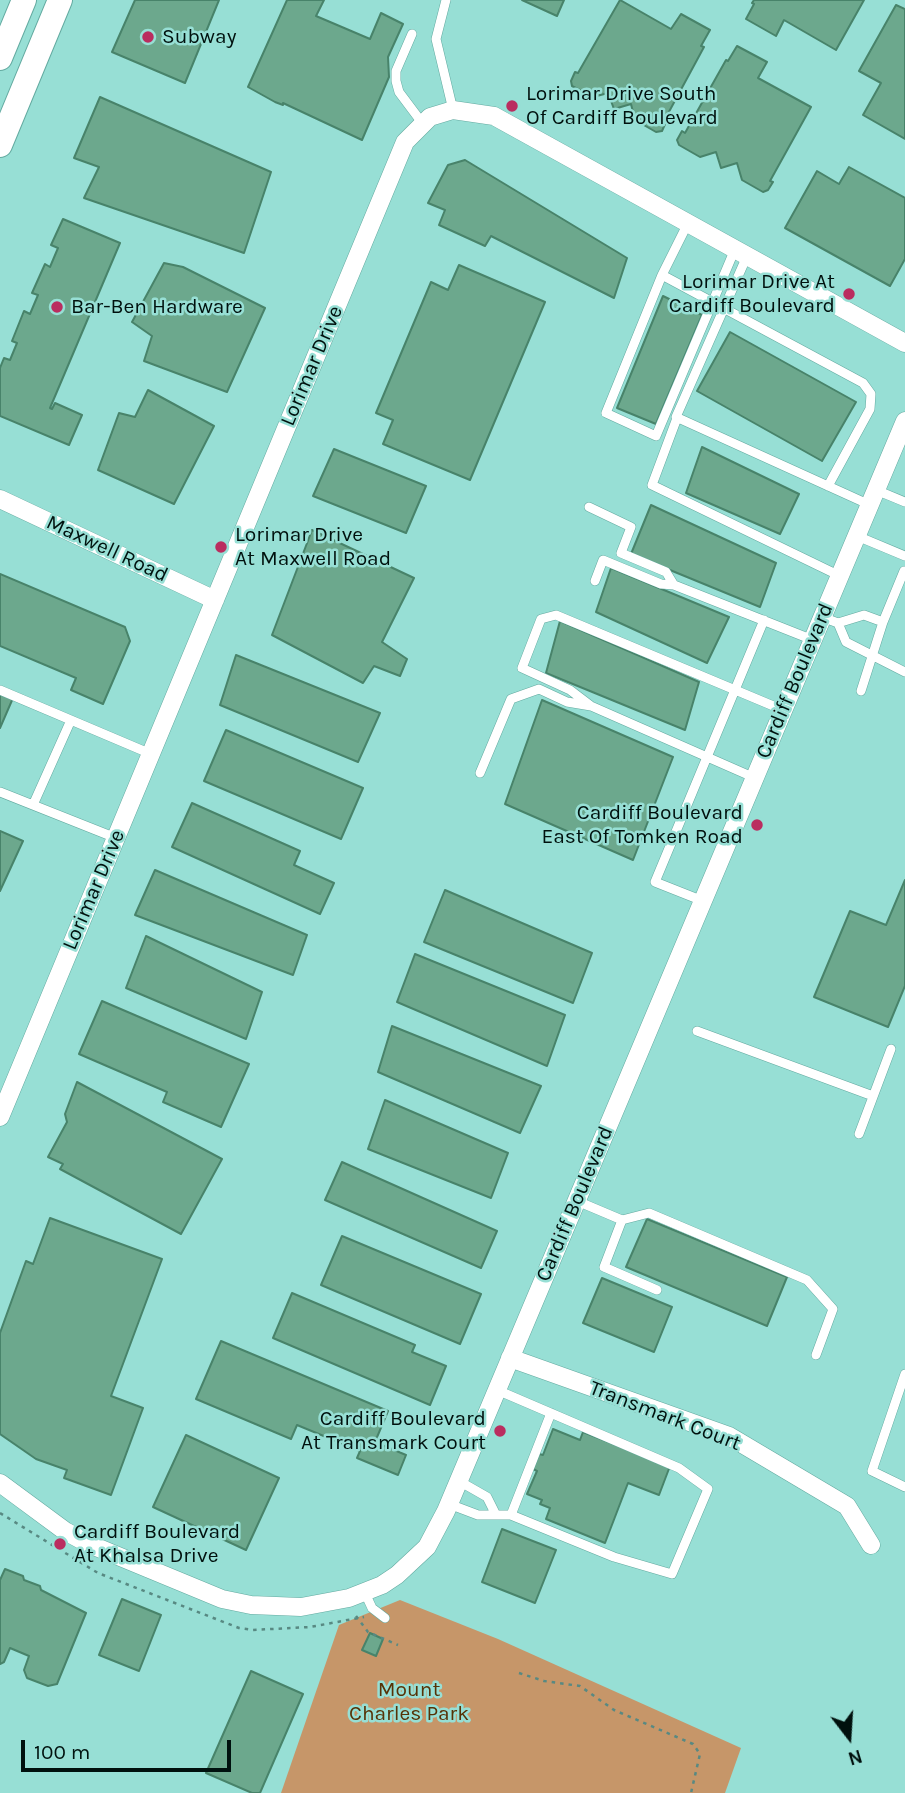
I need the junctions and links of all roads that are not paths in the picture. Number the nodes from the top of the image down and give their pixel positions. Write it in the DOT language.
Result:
graph roads {
  1 [pos="24,0"];
  2 [pos="60,0"];
  3 [pos="446,0"];
  4 [pos="412,34"];
  5 [pos="0,58"];
  6 [pos="453,110"];
  7 [pos="424,124"];
  8 [pos="0,145"];
  9 [pos="688,223"];
  10 [pos="741,253"];
  11 [pos="662,275"];
  12 [pos="713,302"];
  13 [pos="725,308"];
  14 [pos="905,343"];
  15 [pos="677,418"];
  16 [pos="905,421"];
  17 [pos="828,486"];
  18 [pos="873,497"];
  19 [pos="0,499"];
  20 [pos="905,502"];
  21 [pos="589,508"];
  22 [pos="857,536"];
  23 [pos="905,556"];
  24 [pos="904,571"];
  25 [pos="840,576"];
  26 [pos="595,581"];
  27 [pos="674,585"];
  28 [pos="215,600"];
  29 [pos="764,620"];
  30 [pos="830,620"];
  31 [pos="883,622"];
  32 [pos="813,640"];
  33 [pos="873,655"];
  34 [pos="905,672"];
  35 [pos="0,690"];
  36 [pos="736,690"];
  37 [pos="861,691"];
  38 [pos="591,706"];
  39 [pos="783,710"];
  40 [pos="71,720"];
  41 [pos="151,754"];
  42 [pos="708,757"];
  43 [pos="480,773"];
  44 [pos="755,778"];
  45 [pos="0,792"];
  46 [pos="33,805"];
  47 [pos="116,838"];
  48 [pos="703,901"];
  49 [pos="697,1031"];
  50 [pos="891,1049"];
  51 [pos="873,1096"];
  52 [pos="0,1117"];
  53 [pos="859,1134"];
  54 [pos="577,1201"];
  55 [pos="622,1220"];
  56 [pos="657,1290"];
  57 [pos="816,1355"];
  58 [pos="510,1358"];
  59 [pos="905,1374"];
  60 [pos="497,1390"];
  61 [pos="551,1413"];
  62 [pos="459,1480"];
  63 [pos="0,1483"];
  64 [pos="905,1487"];
  65 [pos="449,1504"];
  66 [pos="496,1515"];
  67 [pos="511,1515"];
  68 [pos="872,1545"];
  69 [pos="357,1595"];
  70 [pos="385,1618"];
  1 -- 5 [label="main road"];
  2 -- 8 [label="main road"];
  3 -- 6 [label="lane"];
  4 -- 7 [label="lane"];
  6 -- 7 [label="street, Lorimar Drive"];
  6 -- 9 [label="street"];
  7 -- 28 [label="street, Lorimar Drive"];
  9 -- 10 [label="street"];
  9 -- 11 [label="lane"];
  10 -- 12 [label="lane"];
  10 -- 13 [label="lane"];
  10 -- 14 [label="street"];
  11 -- 12 [label="lane"];
  11 -- 12 [label="lane"];
  12 -- 13 [label="lane"];
  13 -- 15 [label="lane"];
  13 -- 17 [label="lane"];
  15 -- 17 [label="lane"];
  15 -- 25 [label="lane"];
  16 -- 18 [label="street, Cardiff Boulevard"];
  17 -- 18 [label="lane"];
  18 -- 20 [label="lane"];
  18 -- 22 [label="street, Cardiff Boulevard"];
  19 -- 28 [label="street, Maxwell Road"];
  21 -- 27 [label="lane"];
  22 -- 23 [label="lane"];
  22 -- 25 [label="street, Cardiff Boulevard"];
  24 -- 31 [label="lane"];
  25 -- 30 [label="street, Cardiff Boulevard"];
  26 -- 27 [label="lane"];
  27 -- 29 [label="lane"];
  28 -- 41 [label="street, Lorimar Drive"];
  29 -- 32 [label="lane"];
  29 -- 36 [label="lane"];
  30 -- 31 [label="lane"];
  30 -- 32 [label="street, Cardiff Boulevard"];
  30 -- 33 [label="lane"];
  31 -- 33 [label="lane"];
  32 -- 39 [label="street, Cardiff Boulevard"];
  33 -- 34 [label="lane"];
  33 -- 37 [label="lane"];
  35 -- 40 [label="lane"];
  36 -- 38 [label="lane"];
  36 -- 39 [label="lane"];
  36 -- 42 [label="lane"];
  38 -- 42 [label="lane"];
  38 -- 43 [label="lane"];
  39 -- 44 [label="street, Cardiff Boulevard"];
  40 -- 41 [label="lane"];
  40 -- 46 [label="lane"];
  41 -- 47 [label="street, Lorimar Drive"];
  42 -- 44 [label="lane"];
  42 -- 48 [label="lane"];
  44 -- 48 [label="street, Cardiff Boulevard"];
  45 -- 46 [label="lane"];
  46 -- 47 [label="lane"];
  47 -- 52 [label="street, Lorimar Drive"];
  48 -- 54 [label="street, Cardiff Boulevard"];
  49 -- 51 [label="lane"];
  50 -- 51 [label="lane"];
  51 -- 53 [label="lane"];
  54 -- 55 [label="lane"];
  54 -- 58 [label="street, Cardiff Boulevard"];
  55 -- 56 [label="lane"];
  55 -- 57 [label="lane"];
  58 -- 60 [label="street, Cardiff Boulevard"];
  58 -- 68 [label="street, Transmark Court"];
  59 -- 64 [label="lane"];
  60 -- 61 [label="lane"];
  60 -- 62 [label="street, Cardiff Boulevard"];
  61 -- 67 [label="lane"];
  61 -- 67 [label="lane"];
  62 -- 65 [label="street, Cardiff Boulevard"];
  62 -- 66 [label="lane"];
  63 -- 69 [label="street, Cardiff Boulevard"];
  65 -- 66 [label="lane"];
  65 -- 69 [label="street, Cardiff Boulevard"];
  66 -- 67 [label="lane"];
  69 -- 70 [label="lane"];
}
